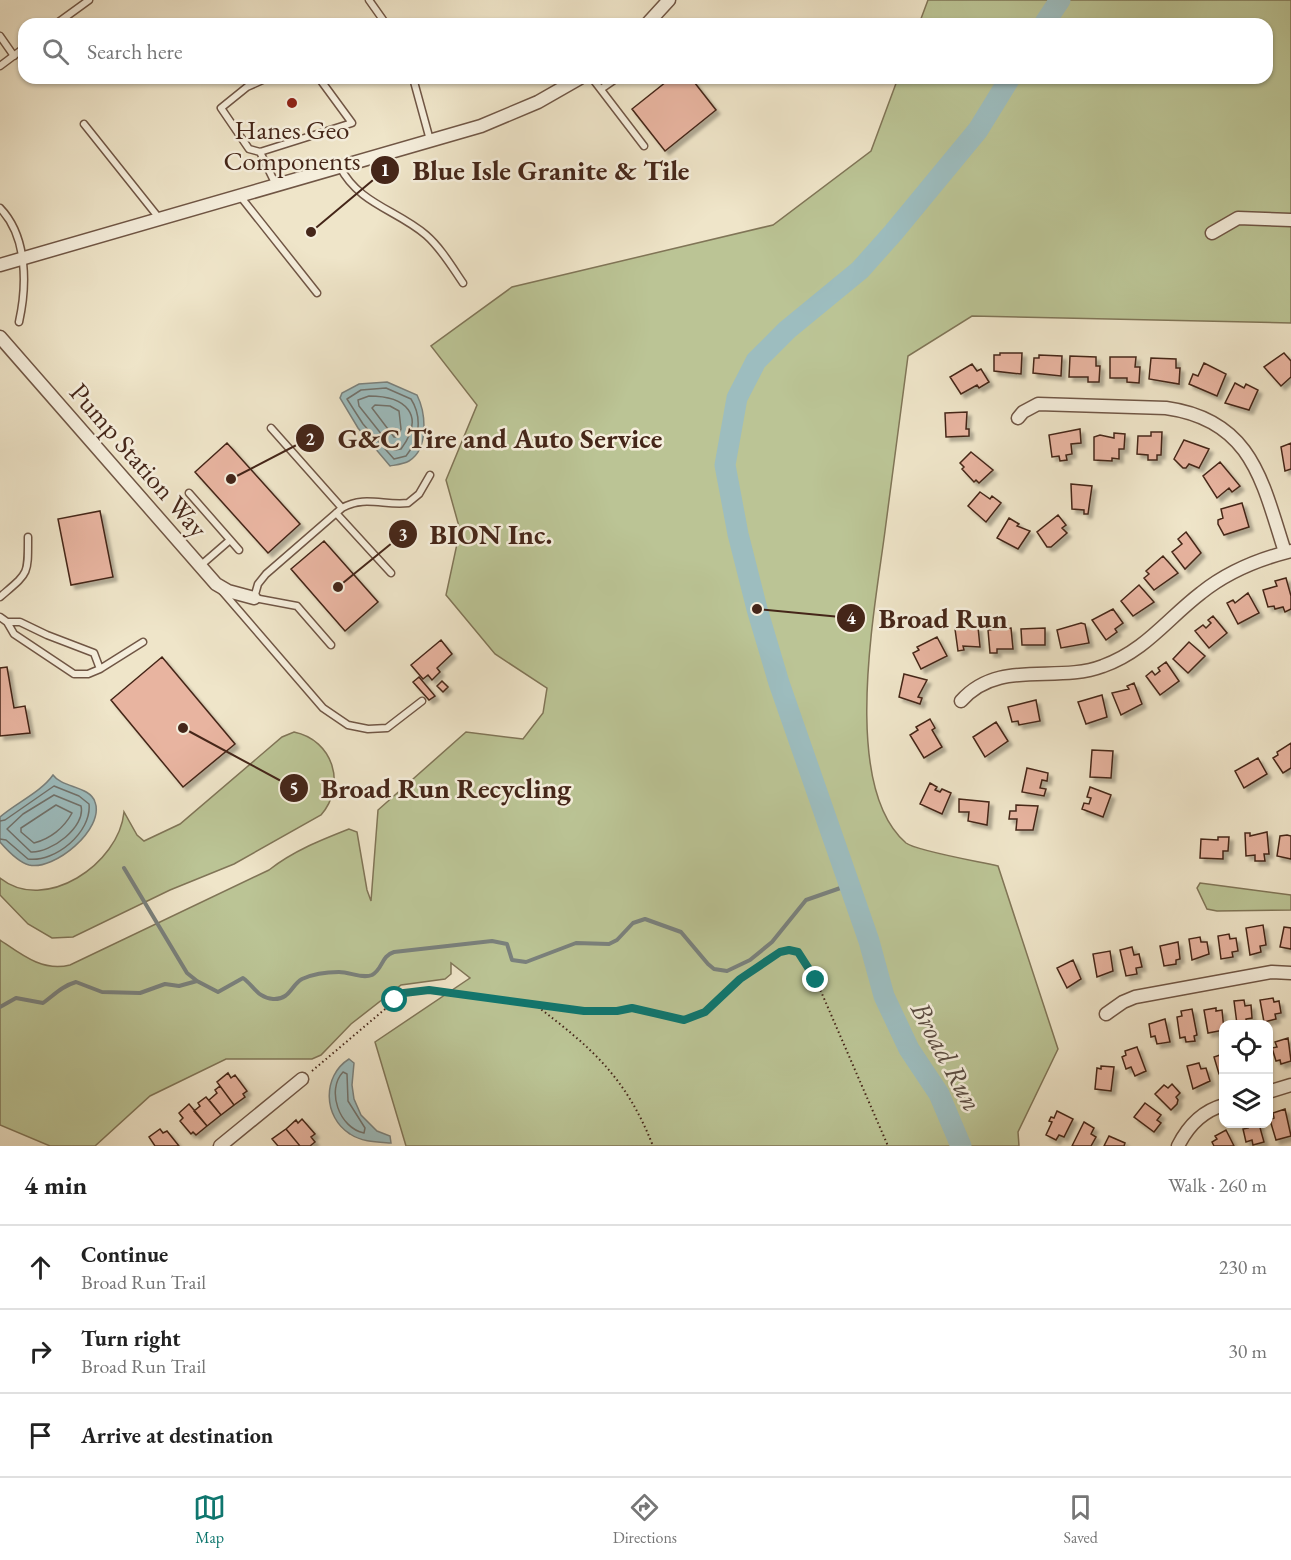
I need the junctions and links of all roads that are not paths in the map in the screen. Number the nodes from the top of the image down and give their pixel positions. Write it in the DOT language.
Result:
graph roads {
  1 [pos="89,0"];
  2 [pos="369,0"];
  3 [pos="668,0"];
  4 [pos="64,18"];
  5 [pos="382,18"];
  6 [pos="652,18"];
  7 [pos="0,36"];
  8 [pos="18,53"];
  9 [pos="14,56"];
  10 [pos="0,66"];
  11 [pos="254,84"];
  12 [pos="323,84"];
  13 [pos="415,84"];
  14 [pos="570,84"];
  15 [pos="597,84"];
  16 [pos="608,84"];
  17 [pos="601,89"];
  18 [pos="84,124"];
  19 [pos="430,141"];
  20 [pos="644,146"];
  21 [pos="260,152"];
  22 [pos="340,167"];
  23 [pos="276,185"];
  24 [pos="240,195"];
  25 [pos="0,208"];
  26 [pos="159,219"];
  27 [pos="1291,220"];
  28 [pos="1212,233"];
  29 [pos="21,258"];
  30 [pos="0,265"];
  31 [pos="463,283"];
  32 [pos="317,293"];
  33 [pos="19,322"];
  34 [pos="0,337"];
  35 [pos="1018,418"];
  36 [pos="272,428"];
  37 [pos="430,475"];
  38 [pos="189,493"];
  39 [pos="342,508"];
  40 [pos="336,513"];
  41 [pos="28,537"];
  42 [pos="230,540"];
  43 [pos="239,550"];
  44 [pos="1288,551"];
  45 [pos="201,566"];
  46 [pos="391,573"];
  47 [pos="216,584"];
  48 [pos="0,597"];
  49 [pos="254,598"];
  50 [pos="0,617"];
  51 [pos="7,622"];
  52 [pos="143,642"];
  53 [pos="331,645"];
  54 [pos="100,669"];
  55 [pos="422,701"];
  56 [pos="961,701"];
  57 [pos="1291,973"];
  58 [pos="1106,1014"];
  59 [pos="302,1079"];
  60 [pos="1291,1085"];
  61 [pos="1273,1091"];
  62 [pos="1219,1107"];
  63 [pos="220,1146"];
  64 [pos="1178,1146"];
  1 -- 4 [label="lane"];
  2 -- 5 [label="lane"];
  3 -- 6 [label="street"];
  7 -- 9 [label="lane"];
  8 -- 9 [label="lane"];
  9 -- 10 [label="lane"];
  11 -- 21 [label="lane"];
  12 -- 21 [label="lane"];
  13 -- 19 [label="lane"];
  14 -- 19 [label="street"];
  15 -- 17 [label="lane"];
  16 -- 17 [label="lane"];
  17 -- 20 [label="lane"];
  18 -- 26 [label="lane"];
  19 -- 22 [label="street"];
  21 -- 23 [label="lane"];
  22 -- 23 [label="street"];
  22 -- 31 [label="lane"];
  23 -- 24 [label="street"];
  24 -- 26 [label="street"];
  24 -- 32 [label="lane"];
  25 -- 29 [label="lane"];
  26 -- 29 [label="street"];
  27 -- 28 [label="street"];
  29 -- 30 [label="street"];
  29 -- 33 [label="lane"];
  34 -- 45 [label="street, Pump Station Way"];
  35 -- 44 [label="street"];
  36 -- 39 [label="lane"];
  37 -- 39 [label="lane"];
  38 -- 42 [label="lane"];
  39 -- 40 [label="lane"];
  40 -- 46 [label="lane"];
  40 -- 49 [label="lane"];
  41 -- 48 [label="lane"];
  42 -- 43 [label="lane"];
  42 -- 45 [label="lane"];
  44 -- 56 [label="street"];
  45 -- 47 [label="street, Pump Station Way"];
  47 -- 49 [label="street, Pump Station Way"];
  47 -- 55 [label="lane"];
  49 -- 53 [label="lane"];
  50 -- 51 [label="lane"];
  51 -- 54 [label="lane"];
  51 -- 54 [label="lane"];
  52 -- 54 [label="lane"];
  57 -- 58 [label="street"];
  59 -- 63 [label="street"];
  60 -- 61 [label="street"];
  62 -- 64 [label="street"];
}
